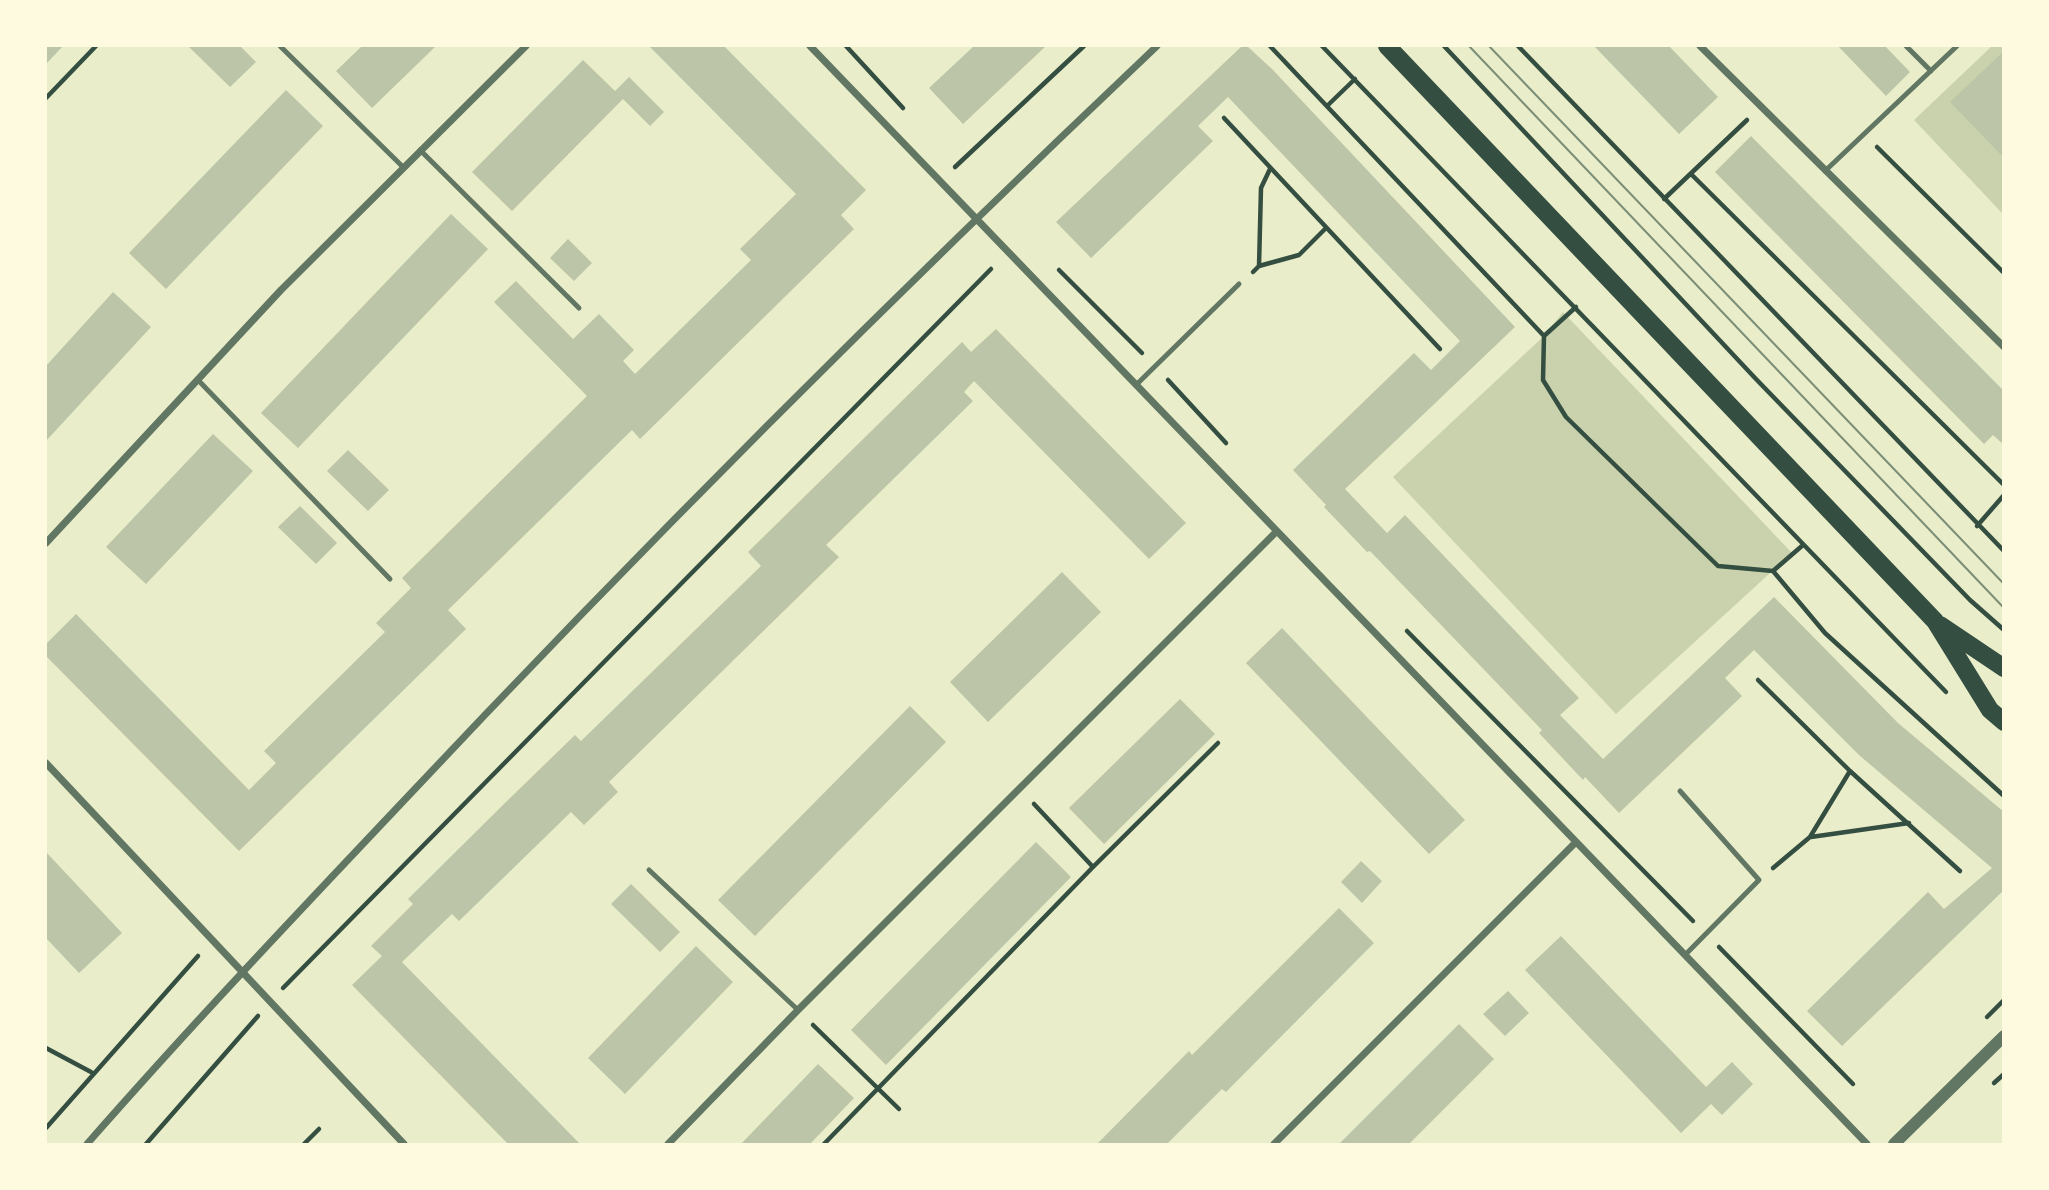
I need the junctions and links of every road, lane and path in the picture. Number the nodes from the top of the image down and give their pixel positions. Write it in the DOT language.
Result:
graph roads {
  1 [pos="96,46"];
  2 [pos="280,46"];
  3 [pos="526,46"];
  4 [pos="810,46"];
  5 [pos="846,46"];
  6 [pos="1084,46"];
  7 [pos="1157,46"];
  8 [pos="1270,46"];
  9 [pos="1323,46"];
  10 [pos="1387,46"];
  11 [pos="1444,46"];
  12 [pos="1518,46"];
  13 [pos="1700,46"];
  14 [pos="1906,46"];
  15 [pos="1958,46"];
  16 [pos="1931,71"];
  17 [pos="1355,79"];
  18 [pos="46,98"];
  19 [pos="1327,106"];
  20 [pos="1761,107"];
  21 [pos="910,116"];
  22 [pos="1224,118"];
  23 [pos="1864,134"];
  24 [pos="421,150"];
  25 [pos="947,156"];
  26 [pos="956,166"];
  27 [pos="403,167"];
  28 [pos="1270,169"];
  29 [pos="1825,172"];
  30 [pos="1691,174"];
  31 [pos="940,180"];
  32 [pos="1664,199"];
  33 [pos="992,202"];
  34 [pos="976,217"];
  35 [pos="1325,229"];
  36 [pos="1049,260"];
  37 [pos="1259,266"];
  38 [pos="991,270"];
  39 [pos="2004,273"];
  40 [pos="1239,284"];
  41 [pos="1576,307"];
  42 [pos="579,308"];
  43 [pos="1544,337"];
  44 [pos="2004,347"];
  45 [pos="1440,349"];
  46 [pos="1155,366"];
  47 [pos="198,380"];
  48 [pos="1136,385"];
  49 [pos="1228,446"];
  50 [pos="2004,485"];
  51 [pos="2004,495"];
  52 [pos="1977,526"];
  53 [pos="1277,531"];
  54 [pos="46,543"];
  55 [pos="1803,545"];
  56 [pos="2004,551"];
  57 [pos="1773,572"];
  58 [pos="390,579"];
  59 [pos="1935,621"];
  60 [pos="1398,622"];
  61 [pos="2004,630"];
  62 [pos="2004,668"];
  63 [pos="1758,680"];
  64 [pos="1953,700"];
  65 [pos="2004,722"];
  66 [pos="1219,743"];
  67 [pos="46,763"];
  68 [pos="1850,771"];
  69 [pos="1019,788"];
  70 [pos="1680,791"];
  71 [pos="2004,796"];
  72 [pos="1909,823"];
  73 [pos="1810,837"];
  74 [pos="1576,842"];
  75 [pos="1093,867"];
  76 [pos="649,870"];
  77 [pos="1960,871"];
  78 [pos="1759,880"];
  79 [pos="1706,934"];
  80 [pos="212,940"];
  81 [pos="1685,955"];
  82 [pos="240,972"];
  83 [pos="270,1002"];
  84 [pos="798,1010"];
  85 [pos="2004,1036"];
  86 [pos="46,1048"];
  87 [pos="91,1072"];
  88 [pos="1853,1084"];
  89 [pos="879,1089"];
  90 [pos="900,1109"];
  91 [pos="46,1128"];
  92 [pos="319,1129"];
  93 [pos="87,1144"];
  94 [pos="146,1144"];
  95 [pos="304,1144"];
  96 [pos="404,1144"];
  97 [pos="668,1144"];
  98 [pos="824,1144"];
  99 [pos="1274,1144"];
  100 [pos="1867,1144"];
  101 [pos="1894,1144"];
  1 -- 18 [label="path"];
  2 -- 27 [label="lane"];
  3 -- 24 [label="street"];
  4 -- 31 [label="street"];
  5 -- 21 [label="path"];
  6 -- 26 [label="path"];
  7 -- 33 [label="street"];
  8 -- 19 [label="path"];
  9 -- 17 [label="path"];
  10 -- 59 [label="main road"];
  11 -- 61 [label="path"];
  12 -- 32 [label="path"];
  13 -- 20 [label="street"];
  14 -- 16 [label="lane"];
  15 -- 16 [label="lane"];
  16 -- 23 [label="lane"];
  17 -- 19 [label="path"];
  17 -- 41 [label="path"];
  19 -- 43 [label="path"];
  20 -- 29 [label="street"];
  20 -- 30 [label="path"];
  22 -- 28 [label="path"];
  23 -- 29 [label="lane"];
  23 -- 39 [label="path"];
  24 -- 27 [label="street"];
  24 -- 42 [label="lane"];
  25 -- 26 [label="path"];
  26 -- 31 [label="path"];
  26 -- 33 [label="path"];
  27 -- 47 [label="street"];
  28 -- 35 [label="path"];
  28 -- 37 [label="path"];
  29 -- 44 [label="street"];
  30 -- 32 [label="path"];
  30 -- 50 [label="path"];
  31 -- 34 [label="street"];
  32 -- 52 [label="path"];
  33 -- 34 [label="street"];
  34 -- 48 [label="street"];
  34 -- 82 [label="street"];
  35 -- 37 [label="path"];
  35 -- 45 [label="path"];
  36 -- 46 [label="path"];
  37 -- 40 [label="path"];
  38 -- 83 [label="path"];
  40 -- 46 [label="lane"];
  41 -- 43 [label="path"];
  41 -- 55 [label="path"];
  43 -- 57 [label="path"];
  46 -- 48 [label="lane"];
  46 -- 49 [label="path"];
  47 -- 54 [label="street"];
  47 -- 58 [label="lane"];
  48 -- 53 [label="street"];
  51 -- 52 [label="path"];
  52 -- 56 [label="path"];
  53 -- 69 [label="street"];
  53 -- 74 [label="street"];
  55 -- 57 [label="path"];
  55 -- 64 [label="path"];
  57 -- 71 [label="path"];
  59 -- 62 [label="main road"];
  59 -- 65 [label="main road"];
  60 -- 79 [label="path"];
  63 -- 68 [label="path"];
  66 -- 75 [label="path"];
  67 -- 80 [label="street"];
  68 -- 72 [label="path"];
  68 -- 73 [label="path"];
  69 -- 75 [label="path"];
  69 -- 84 [label="street"];
  70 -- 78 [label="lane"];
  72 -- 73 [label="path"];
  72 -- 77 [label="path"];
  73 -- 78 [label="path"];
  74 -- 81 [label="street"];
  74 -- 99 [label="street"];
  75 -- 89 [label="path"];
  76 -- 84 [label="lane"];
  78 -- 79 [label="lane"];
  79 -- 81 [label="lane"];
  79 -- 88 [label="path"];
  80 -- 82 [label="street"];
  80 -- 87 [label="path"];
  81 -- 100 [label="street"];
  82 -- 83 [label="street"];
  82 -- 93 [label="street"];
  83 -- 94 [label="path"];
  83 -- 96 [label="street"];
  84 -- 89 [label="path"];
  84 -- 97 [label="street"];
  85 -- 101 [label="street"];
  86 -- 87 [label="path"];
  87 -- 91 [label="path"];
  89 -- 90 [label="path"];
  89 -- 98 [label="path"];
  92 -- 95 [label="path"];
}
